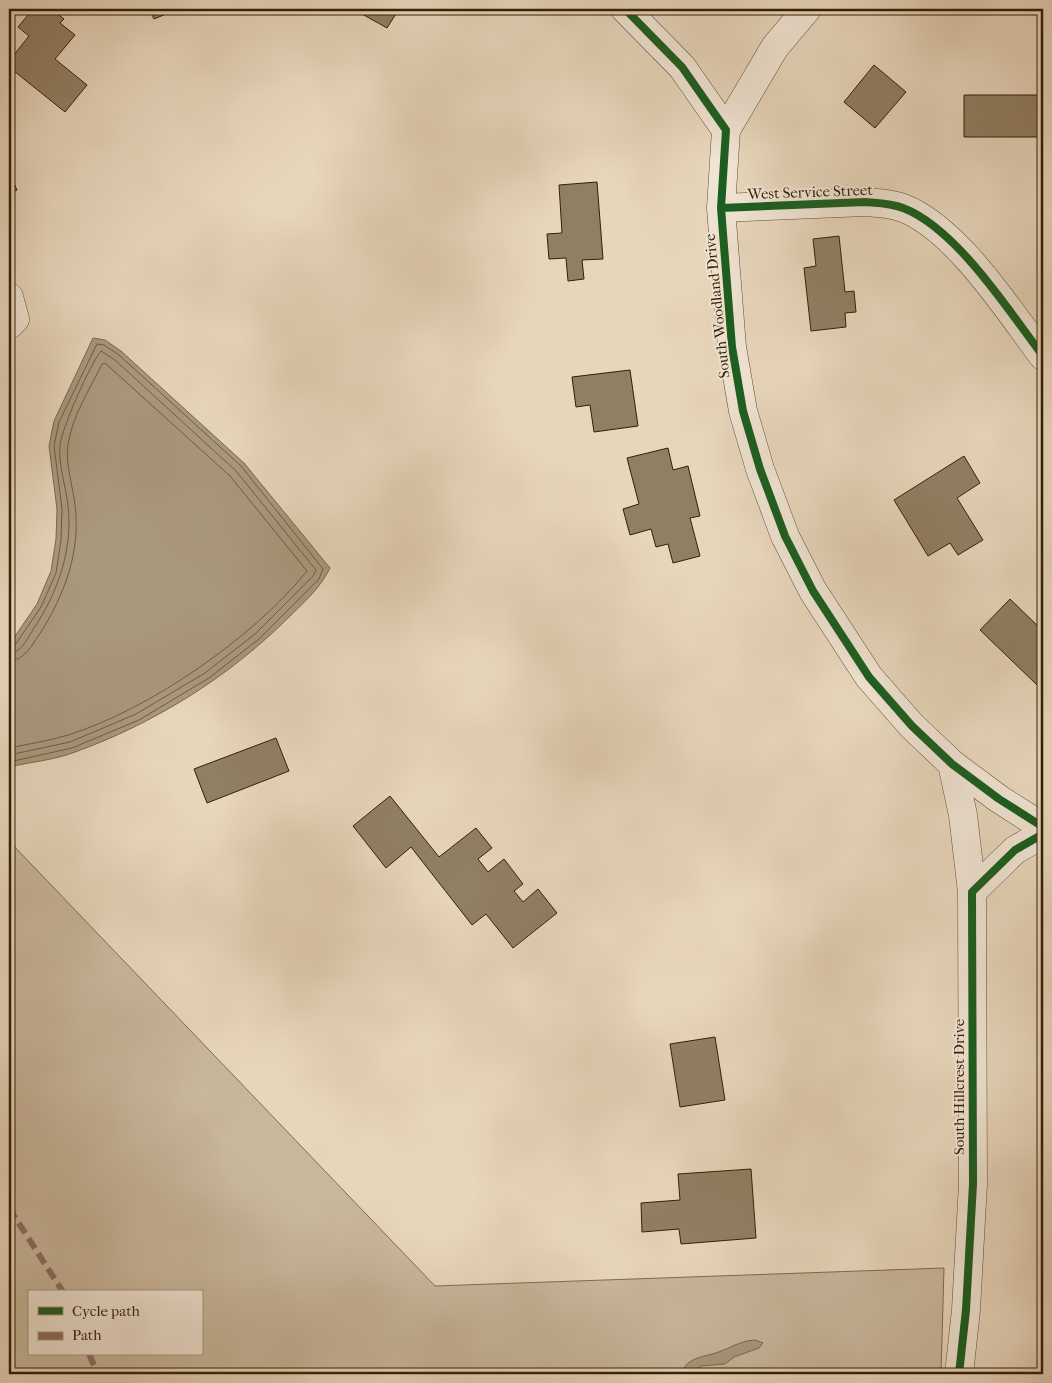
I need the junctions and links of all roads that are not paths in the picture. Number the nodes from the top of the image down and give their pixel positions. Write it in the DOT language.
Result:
graph roads {
  1 [pos="625,9"];
  2 [pos="807,9"];
  3 [pos="726,130"];
  4 [pos="721,208"];
  5 [pos="9,296"];
  6 [pos="9,325"];
  7 [pos="1043,356"];
  8 [pos="952,764"];
  9 [pos="1043,827"];
  10 [pos="1043,834"];
  11 [pos="972,892"];
  12 [pos="960,1374"];
  1 -- 3 [label="street"];
  2 -- 3 [label="street"];
  3 -- 4 [label="street, South Woodland Drive"];
  4 -- 7 [label="street, West Service Street"];
  4 -- 8 [label="street, South Woodland Drive"];
  5 -- 6 [label="street"];
  8 -- 9 [label="street, South Woodland Drive"];
  8 -- 11 [label="street, South Hillcrest Drive"];
  10 -- 11 [label="street"];
  11 -- 12 [label="street, South Hillcrest Drive"];
}
